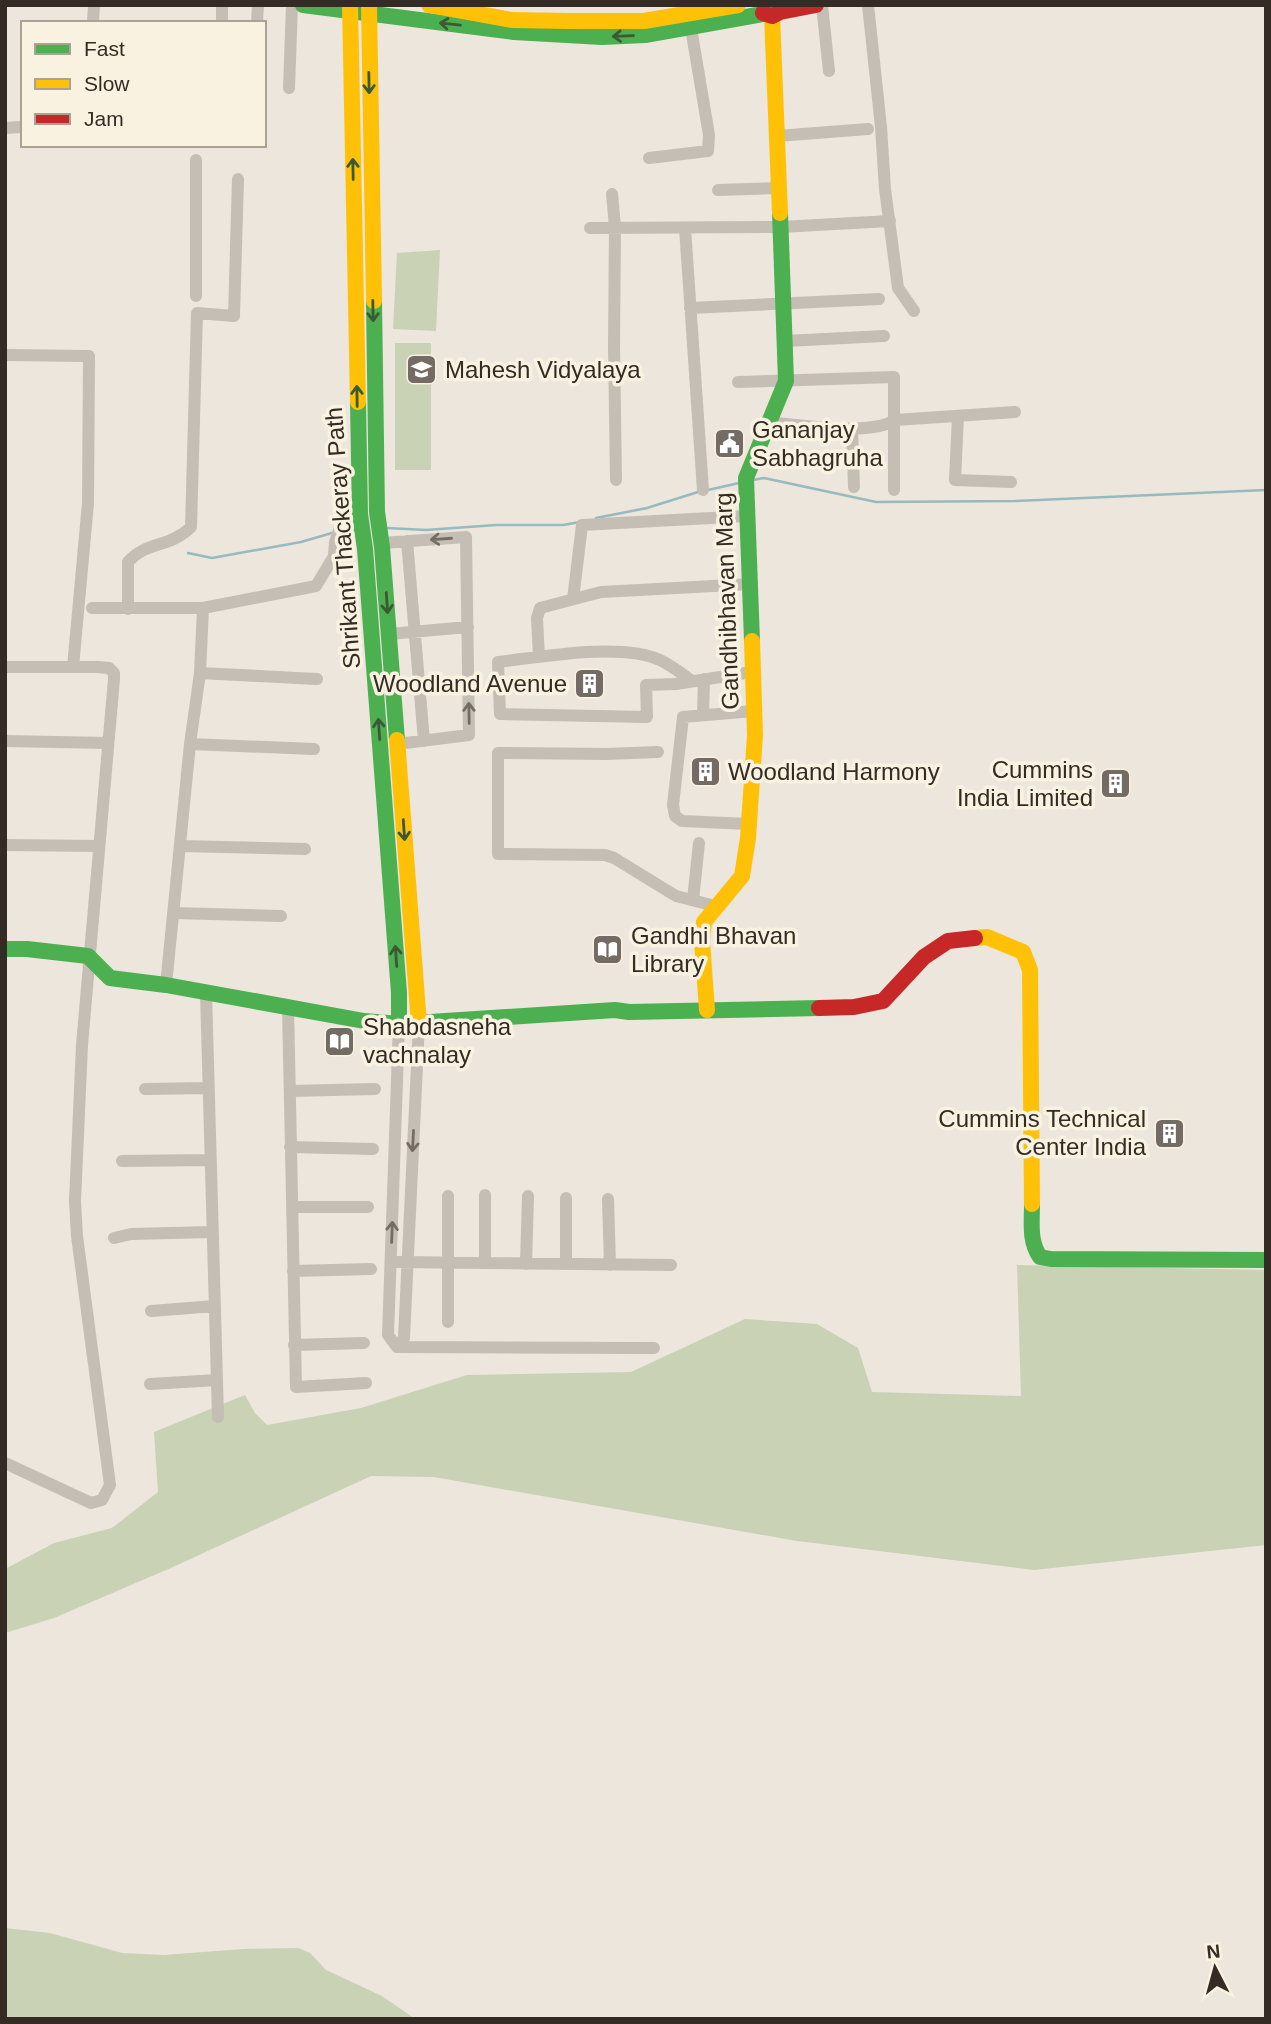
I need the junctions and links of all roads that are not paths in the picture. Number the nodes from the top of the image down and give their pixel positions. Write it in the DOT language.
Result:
graph roads {
  1 [pos="292,5"];
  2 [pos="301,5"];
  3 [pos="429,5"];
  4 [pos="738,5"];
  5 [pos="816,5"];
  6 [pos="822,5"];
  7 [pos="868,5"];
  8 [pos="454,7"];
  9 [pos="350,8"];
  10 [pos="714,8"];
  11 [pos="369,10"];
  12 [pos="771,10"];
  13 [pos="510,12"];
  14 [pos="540,20"];
  15 [pos="691,28"];
  16 [pos="294,62"];
  17 [pos="829,71"];
  18 [pos="289,88"];
  19 [pos="21,127"];
  20 [pos="5,128"];
  21 [pos="868,129"];
  22 [pos="777,136"];
  23 [pos="649,158"];
  24 [pos="196,160"];
  25 [pos="238,179"];
  26 [pos="779,188"];
  27 [pos="718,190"];
  28 [pos="612,194"];
  29 [pos="890,221"];
  30 [pos="615,227"];
  31 [pos="780,227"];
  32 [pos="590,228"];
  33 [pos="685,228"];
  34 [pos="196,296"];
  35 [pos="879,299"];
  36 [pos="783,304"];
  37 [pos="690,308"];
  38 [pos="914,311"];
  39 [pos="884,335"];
  40 [pos="785,341"];
  41 [pos="5,355"];
  42 [pos="786,381"];
  43 [pos="738,383"];
  44 [pos="1015,412"];
  45 [pos="958,416"];
  46 [pos="895,420"];
  47 [pos="769,422"];
  48 [pos="852,428"];
  49 [pos="616,480"];
  50 [pos="1011,482"];
  51 [pos="854,487"];
  52 [pos="894,489"];
  53 [pos="703,490"];
  54 [pos="359,508"];
  55 [pos="747,516"];
  56 [pos="381,539"];
  57 [pos="407,541"];
  58 [pos="751,584"];
  59 [pos="573,599"];
  60 [pos="92,608"];
  61 [pos="203,608"];
  62 [pos="128,609"];
  63 [pos="468,627"];
  64 [pos="413,632"];
  65 [pos="389,634"];
  66 [pos="539,657"];
  67 [pos="5,667"];
  68 [pos="73,667"];
  69 [pos="752,672"];
  70 [pos="200,673"];
  71 [pos="317,679"];
  72 [pos="698,680"];
  73 [pos="754,711"];
  74 [pos="703,715"];
  75 [pos="5,741"];
  76 [pos="424,741"];
  77 [pos="108,744"];
  78 [pos="190,744"];
  79 [pos="397,744"];
  80 [pos="314,749"];
  81 [pos="658,752"];
  82 [pos="749,824"];
  83 [pos="699,843"];
  84 [pos="5,845"];
  85 [pos="99,846"];
  86 [pos="180,846"];
  87 [pos="304,849"];
  88 [pos="693,900"];
  89 [pos="715,906"];
  90 [pos="173,913"];
  91 [pos="281,916"];
  92 [pos="5,950"];
  93 [pos="88,956"];
  94 [pos="166,985"];
  95 [pos="206,992"];
  96 [pos="288,1007"];
  97 [pos="707,1010"];
  98 [pos="399,1024"];
  99 [pos="419,1024"];
  100 [pos="208,1088"];
  101 [pos="145,1089"];
  102 [pos="375,1090"];
  103 [pos="290,1091"];
  104 [pos="414,1109"];
  105 [pos="396,1110"];
  106 [pos="290,1147"];
  107 [pos="373,1149"];
  108 [pos="210,1160"];
  109 [pos="122,1161"];
  110 [pos="485,1195"];
  111 [pos="448,1196"];
  112 [pos="527,1196"];
  113 [pos="566,1198"];
  114 [pos="608,1199"];
  115 [pos="292,1207"];
  116 [pos="368,1208"];
  117 [pos="212,1232"];
  118 [pos="114,1238"];
  119 [pos="1266,1260"];
  120 [pos="391,1261"];
  121 [pos="406,1262"];
  122 [pos="448,1263"];
  123 [pos="485,1263"];
  124 [pos="526,1264"];
  125 [pos="566,1264"];
  126 [pos="610,1265"];
  127 [pos="671,1265"];
  128 [pos="371,1269"];
  129 [pos="293,1271"];
  130 [pos="215,1306"];
  131 [pos="151,1311"];
  132 [pos="448,1322"];
  133 [pos="364,1343"];
  134 [pos="294,1345"];
  135 [pos="397,1347"];
  136 [pos="654,1348"];
  137 [pos="217,1380"];
  138 [pos="366,1383"];
  139 [pos="150,1384"];
  140 [pos="218,1417"];
  141 [pos="5,1463"];
  1 -- 18 [label="street"];
  2 -- 9 [label="street"];
  2 -- 16 [label="street"];
  3 -- 8 [label="street"];
  4 -- 10 [label="street"];
  5 -- 12 [label="street"];
  6 -- 17 [label="street"];
  7 -- 29 [label="street"];
  8 -- 13 [label="street"];
  9 -- 11 [label="street"];
  54 -- 9 [label="street, Shrikant Thackeray Path, one-way"];
  10 -- 14 [label="street"];
  14 -- 11 [label="street, one-way"];
  11 -- 56 [label="street, Shrikant Thackeray Path, one-way"];
  12 -- 15 [label="street"];
  12 -- 22 [label="street, Gandhibhavan Marg"];
  13 -- 14 [label="street"];
  15 -- 14 [label="street, one-way"];
  15 -- 23 [label="street"];
  19 -- 20 [label="street"];
  21 -- 22 [label="street"];
  22 -- 26 [label="street, Gandhibhavan Marg"];
  24 -- 34 [label="street"];
  25 -- 62 [label="street"];
  26 -- 27 [label="street"];
  26 -- 31 [label="street, Gandhibhavan Marg"];
  28 -- 30 [label="street"];
  29 -- 31 [label="street"];
  29 -- 38 [label="street"];
  30 -- 32 [label="street"];
  30 -- 33 [label="street"];
  30 -- 49 [label="street"];
  31 -- 33 [label="street"];
  31 -- 36 [label="street, Gandhibhavan Marg"];
  33 -- 37 [label="street"];
  35 -- 36 [label="street"];
  36 -- 37 [label="street"];
  36 -- 40 [label="street, Gandhibhavan Marg"];
  37 -- 53 [label="street"];
  39 -- 40 [label="street"];
  40 -- 42 [label="street, Gandhibhavan Marg"];
  41 -- 68 [label="street"];
  42 -- 43 [label="street"];
  42 -- 46 [label="street"];
  42 -- 47 [label="street, Gandhibhavan Marg"];
  44 -- 45 [label="street"];
  45 -- 46 [label="street"];
  45 -- 50 [label="street"];
  46 -- 48 [label="street"];
  46 -- 52 [label="street"];
  47 -- 48 [label="street"];
  47 -- 55 [label="street, Gandhibhavan Marg"];
  48 -- 51 [label="street"];
  54 -- 61 [label="street"];
  98 -- 54 [label="street, Shrikant Thackeray Path, one-way"];
  55 -- 58 [label="street, Gandhibhavan Marg"];
  55 -- 59 [label="street"];
  56 -- 57 [label="street"];
  56 -- 65 [label="street, Shrikant Thackeray Path, one-way"];
  63 -- 57 [label="street, one-way"];
  57 -- 64 [label="street"];
  58 -- 59 [label="street"];
  58 -- 69 [label="street, Gandhibhavan Marg"];
  59 -- 66 [label="street"];
  60 -- 62 [label="street"];
  61 -- 62 [label="street"];
  61 -- 70 [label="street"];
  63 -- 64 [label="street"];
  76 -- 63 [label="street, one-way"];
  64 -- 65 [label="street"];
  64 -- 76 [label="street"];
  65 -- 79 [label="street, Shrikant Thackeray Path"];
  66 -- 72 [label="street"];
  66 -- 72 [label="street"];
  67 -- 68 [label="street"];
  68 -- 77 [label="street"];
  69 -- 72 [label="street"];
  69 -- 73 [label="street, Gandhibhavan Marg"];
  70 -- 71 [label="street"];
  70 -- 78 [label="street"];
  72 -- 74 [label="street"];
  73 -- 74 [label="street"];
  73 -- 82 [label="street, Gandhibhavan Marg"];
  74 -- 82 [label="street"];
  75 -- 77 [label="street"];
  76 -- 79 [label="street"];
  77 -- 85 [label="street"];
  78 -- 80 [label="street"];
  78 -- 86 [label="street"];
  79 -- 99 [label="street, Shrikant Thackeray Path, one-way"];
  81 -- 88 [label="street"];
  82 -- 89 [label="street, Gandhibhavan Marg"];
  83 -- 88 [label="street"];
  84 -- 85 [label="street"];
  85 -- 93 [label="street"];
  86 -- 87 [label="street"];
  86 -- 90 [label="street"];
  88 -- 89 [label="street"];
  89 -- 97 [label="street, Gandhibhavan Marg"];
  90 -- 91 [label="street"];
  90 -- 94 [label="street"];
  92 -- 93 [label="street"];
  93 -- 94 [label="street"];
  93 -- 141 [label="street"];
  94 -- 95 [label="street"];
  95 -- 96 [label="street"];
  95 -- 100 [label="street"];
  96 -- 98 [label="street"];
  96 -- 103 [label="street"];
  97 -- 99 [label="street"];
  97 -- 119 [label="street"];
  98 -- 99 [label="street"];
  98 -- 105 [label="street"];
  99 -- 104 [label="street"];
  100 -- 101 [label="street"];
  100 -- 108 [label="street"];
  102 -- 103 [label="street"];
  103 -- 106 [label="street"];
  104 -- 105 [label="street"];
  104 -- 121 [label="street, one-way"];
  120 -- 105 [label="street, one-way"];
  106 -- 107 [label="street"];
  106 -- 115 [label="street"];
  108 -- 109 [label="street"];
  108 -- 117 [label="street"];
  110 -- 123 [label="street"];
  111 -- 122 [label="street"];
  112 -- 124 [label="street"];
  113 -- 125 [label="street"];
  114 -- 126 [label="street"];
  115 -- 116 [label="street"];
  115 -- 129 [label="street"];
  117 -- 118 [label="street"];
  117 -- 130 [label="street"];
  120 -- 121 [label="street"];
  120 -- 135 [label="street"];
  121 -- 122 [label="street"];
  121 -- 135 [label="street"];
  122 -- 123 [label="street"];
  122 -- 132 [label="street"];
  123 -- 124 [label="street"];
  124 -- 125 [label="street"];
  125 -- 126 [label="street"];
  126 -- 127 [label="street"];
  128 -- 129 [label="street"];
  129 -- 134 [label="street"];
  130 -- 131 [label="street"];
  130 -- 137 [label="street"];
  133 -- 134 [label="street"];
  134 -- 138 [label="street"];
  135 -- 136 [label="street"];
  137 -- 139 [label="street"];
  137 -- 140 [label="street"];
}
